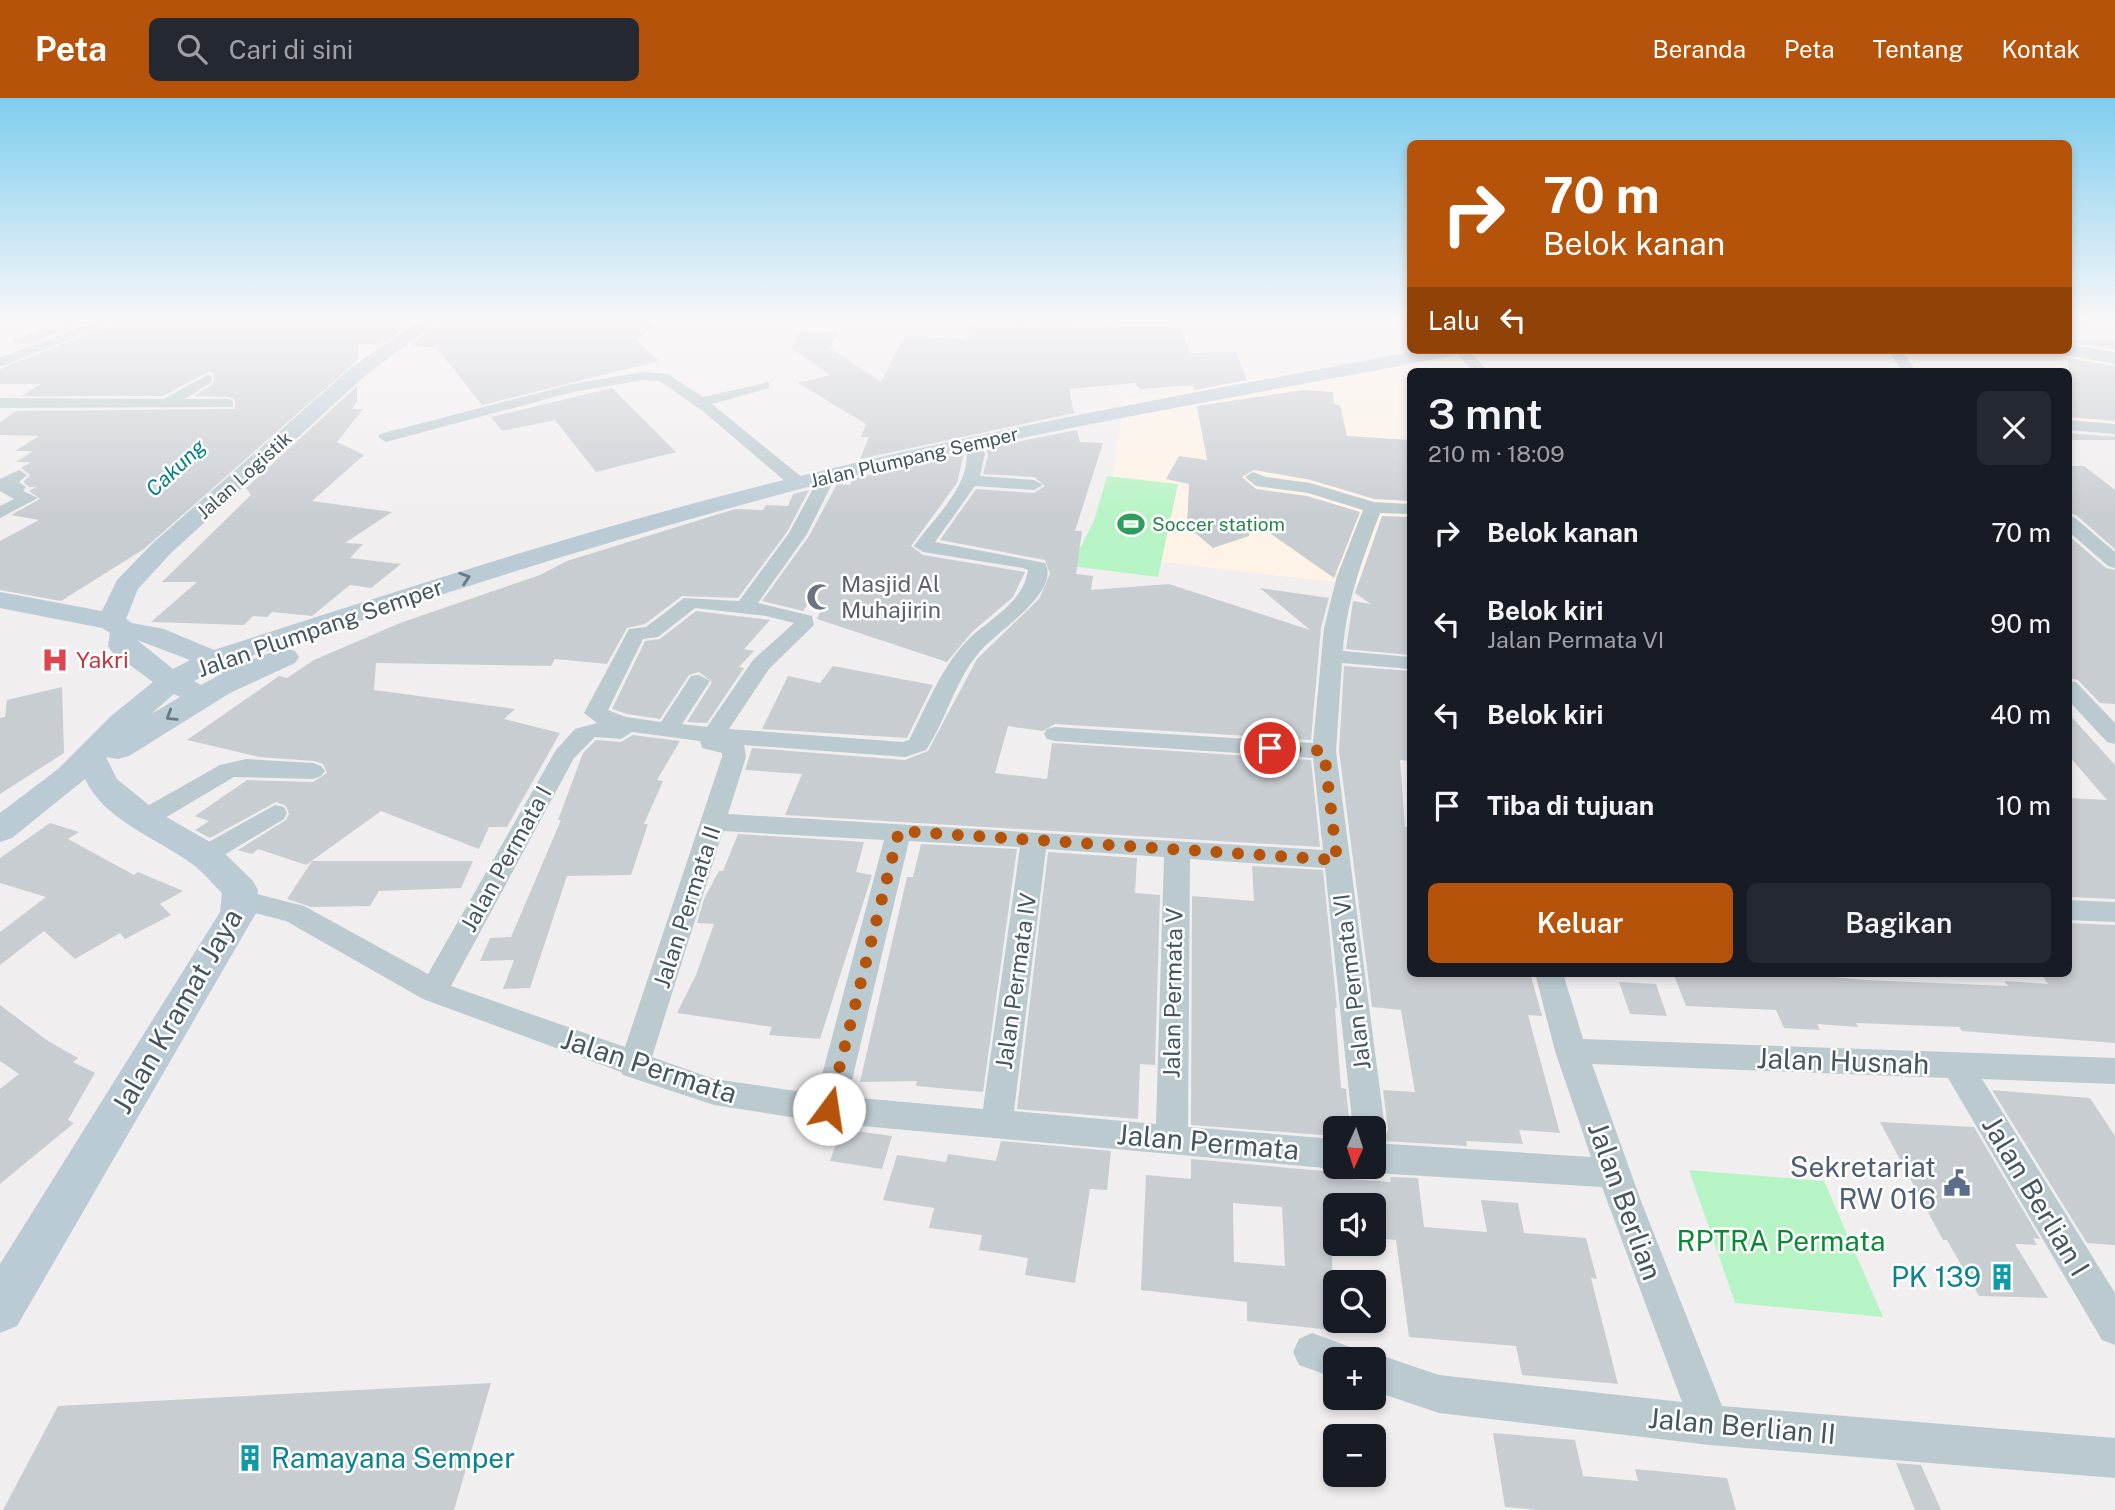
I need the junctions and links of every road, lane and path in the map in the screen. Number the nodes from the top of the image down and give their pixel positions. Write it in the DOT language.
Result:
graph roads {
  1 [pos="196,386"];
  2 [pos="343,386"];
  3 [pos="595,386"];
  4 [pos="675,386"];
  5 [pos="761,386"];
  6 [pos="1265,386"];
  7 [pos="698,402"];
  8 [pos="0,403"];
  9 [pos="168,404"];
  10 [pos="228,404"];
  11 [pos="2072,425"];
  12 [pos="2091,427"];
  13 [pos="2115,429"];
  14 [pos="386,437"];
  15 [pos="973,442"];
  16 [pos="2115,445"];
  17 [pos="19,475"];
  18 [pos="828,476"];
  19 [pos="1253,477"];
  20 [pos="969,480"];
  21 [pos="798,483"];
  22 [pos="1034,485"];
  23 [pos="1373,507"];
  24 [pos="1407,509"];
  25 [pos="0,513"];
  26 [pos="2076,534"];
  27 [pos="547,556"];
  28 [pos="2115,562"];
  29 [pos="0,600"];
  30 [pos="744,608"];
  31 [pos="117,625"];
  32 [pos="1331,656"];
  33 [pos="214,659"];
  34 [pos="1407,663"];
  35 [pos="244,674"];
  36 [pos="699,681"];
  37 [pos="171,682"];
  38 [pos="2072,691"];
  39 [pos="203,696"];
  40 [pos="667,730"];
  41 [pos="1055,734"];
  42 [pos="2115,737"];
  43 [pos="724,742"];
  44 [pos="1324,751"];
  45 [pos="84,765"];
  46 [pos="313,771"];
  47 [pos="275,813"];
  48 [pos="144,819"];
  49 [pos="715,822"];
  50 [pos="0,829"];
  51 [pos="899,831"];
  52 [pos="1034,839"];
  53 [pos="1177,848"];
  54 [pos="205,855"];
  55 [pos="1337,860"];
  56 [pos="241,901"];
  57 [pos="2072,910"];
  58 [pos="2115,912"];
  59 [pos="1550,977"];
  60 [pos="433,991"];
  61 [pos="1570,1051"];
  62 [pos="1957,1065"];
  63 [pos="634,1066"];
  64 [pos="2115,1071"];
  65 [pos="829,1109"];
  66 [pos="1367,1116"];
  67 [pos="997,1123"];
  68 [pos="1172,1138"];
  69 [pos="1323,1153"];
  70 [pos="1386,1159"];
  71 [pos="1613,1173"];
  72 [pos="0,1309"];
  73 [pos="2115,1327"];
  74 [pos="1386,1376"];
  75 [pos="1710,1425"];
  76 [pos="2115,1458"];
  1 -- 9 [label="street"];
  2 -- 31 [label="main road, Jalan Logistik"];
  3 -- 14 [label="street"];
  4 -- 7 [label="street"];
  5 -- 7 [label="street"];
  6 -- 15 [label="main road, Jalan Plumpang Semper"];
  7 -- 21 [label="street"];
  8 -- 9 [label="street"];
  9 -- 10 [label="street"];
  11 -- 12 [label="street"];
  12 -- 13 [label="street"];
  12 -- 16 [label="street"];
  15 -- 18 [label="main road, Jalan Plumpang Semper"];
  15 -- 20 [label="street"];
  17 -- 25 [label="street"];
  18 -- 21 [label="main road, Jalan Plumpang Semper"];
  18 -- 30 [label="street"];
  19 -- 23 [label="street"];
  20 -- 22 [label="street"];
  20 -- 43 [label="street"];
  21 -- 27 [label="main road, Jalan Plumpang Semper"];
  23 -- 24 [label="street"];
  23 -- 32 [label="street, Jalan Permata VI"];
  26 -- 28 [label="street"];
  33 -- 27 [label="main road, Jalan Plumpang Semper, one-way"];
  27 -- 35 [label="main road, Jalan Plumpang Semper"];
  29 -- 31 [label="main road"];
  30 -- 40 [label="street"];
  30 -- 43 [label="street, Jalan Permata II"];
  31 -- 33 [label="main road"];
  31 -- 37 [label="main road"];
  32 -- 34 [label="street"];
  32 -- 44 [label="street, Jalan Permata VI"];
  33 -- 35 [label="main road"];
  33 -- 37 [label="main road, Jalan Plumpang Semper"];
  35 -- 39 [label="main road, Jalan Plumpang Semper"];
  36 -- 40 [label="street"];
  37 -- 39 [label="main road"];
  37 -- 45 [label="main road, Jalan Plumpang Semper"];
  38 -- 42 [label="street"];
  39 -- 45 [label="main road, Jalan Plumpang Semper, one-way"];
  40 -- 43 [label="street"];
  41 -- 44 [label="street"];
  43 -- 49 [label="street, Jalan Permata II"];
  43 -- 60 [label="street, Jalan Permata I"];
  44 -- 55 [label="street, Jalan Permata VI"];
  45 -- 48 [label="main road, Jalan Kramat Jaya"];
  45 -- 50 [label="main road"];
  46 -- 48 [label="street"];
  47 -- 54 [label="street"];
  48 -- 54 [label="main road, Jalan Kramat Jaya"];
  49 -- 51 [label="street"];
  49 -- 63 [label="street, Jalan Permata II"];
  51 -- 52 [label="street"];
  51 -- 65 [label="street"];
  52 -- 53 [label="street"];
  52 -- 67 [label="street, Jalan Permata IV"];
  53 -- 55 [label="street"];
  53 -- 68 [label="street, Jalan Permata V"];
  54 -- 56 [label="main road, Jalan Kramat Jaya"];
  55 -- 66 [label="street, Jalan Permata VI"];
  56 -- 60 [label="street, Jalan Permata"];
  56 -- 72 [label="main road, Jalan Kramat Jaya"];
  57 -- 58 [label="street"];
  59 -- 61 [label="street, Jalan Berlian"];
  60 -- 63 [label="street, Jalan Permata"];
  61 -- 62 [label="street, Jalan Husnah"];
  61 -- 71 [label="street, Jalan Berlian"];
  62 -- 64 [label="street, Jalan Husnah"];
  62 -- 73 [label="street, Jalan Berlian I"];
  63 -- 65 [label="street, Jalan Permata"];
  65 -- 67 [label="street, Jalan Permata"];
  67 -- 68 [label="street, Jalan Permata"];
  68 -- 69 [label="street, Jalan Permata"];
  70 -- 71 [label="street"];
  71 -- 75 [label="street, Jalan Berlian"];
  74 -- 75 [label="street, Jalan Berlian II"];
  75 -- 76 [label="street, Jalan Berlian II"];
}
